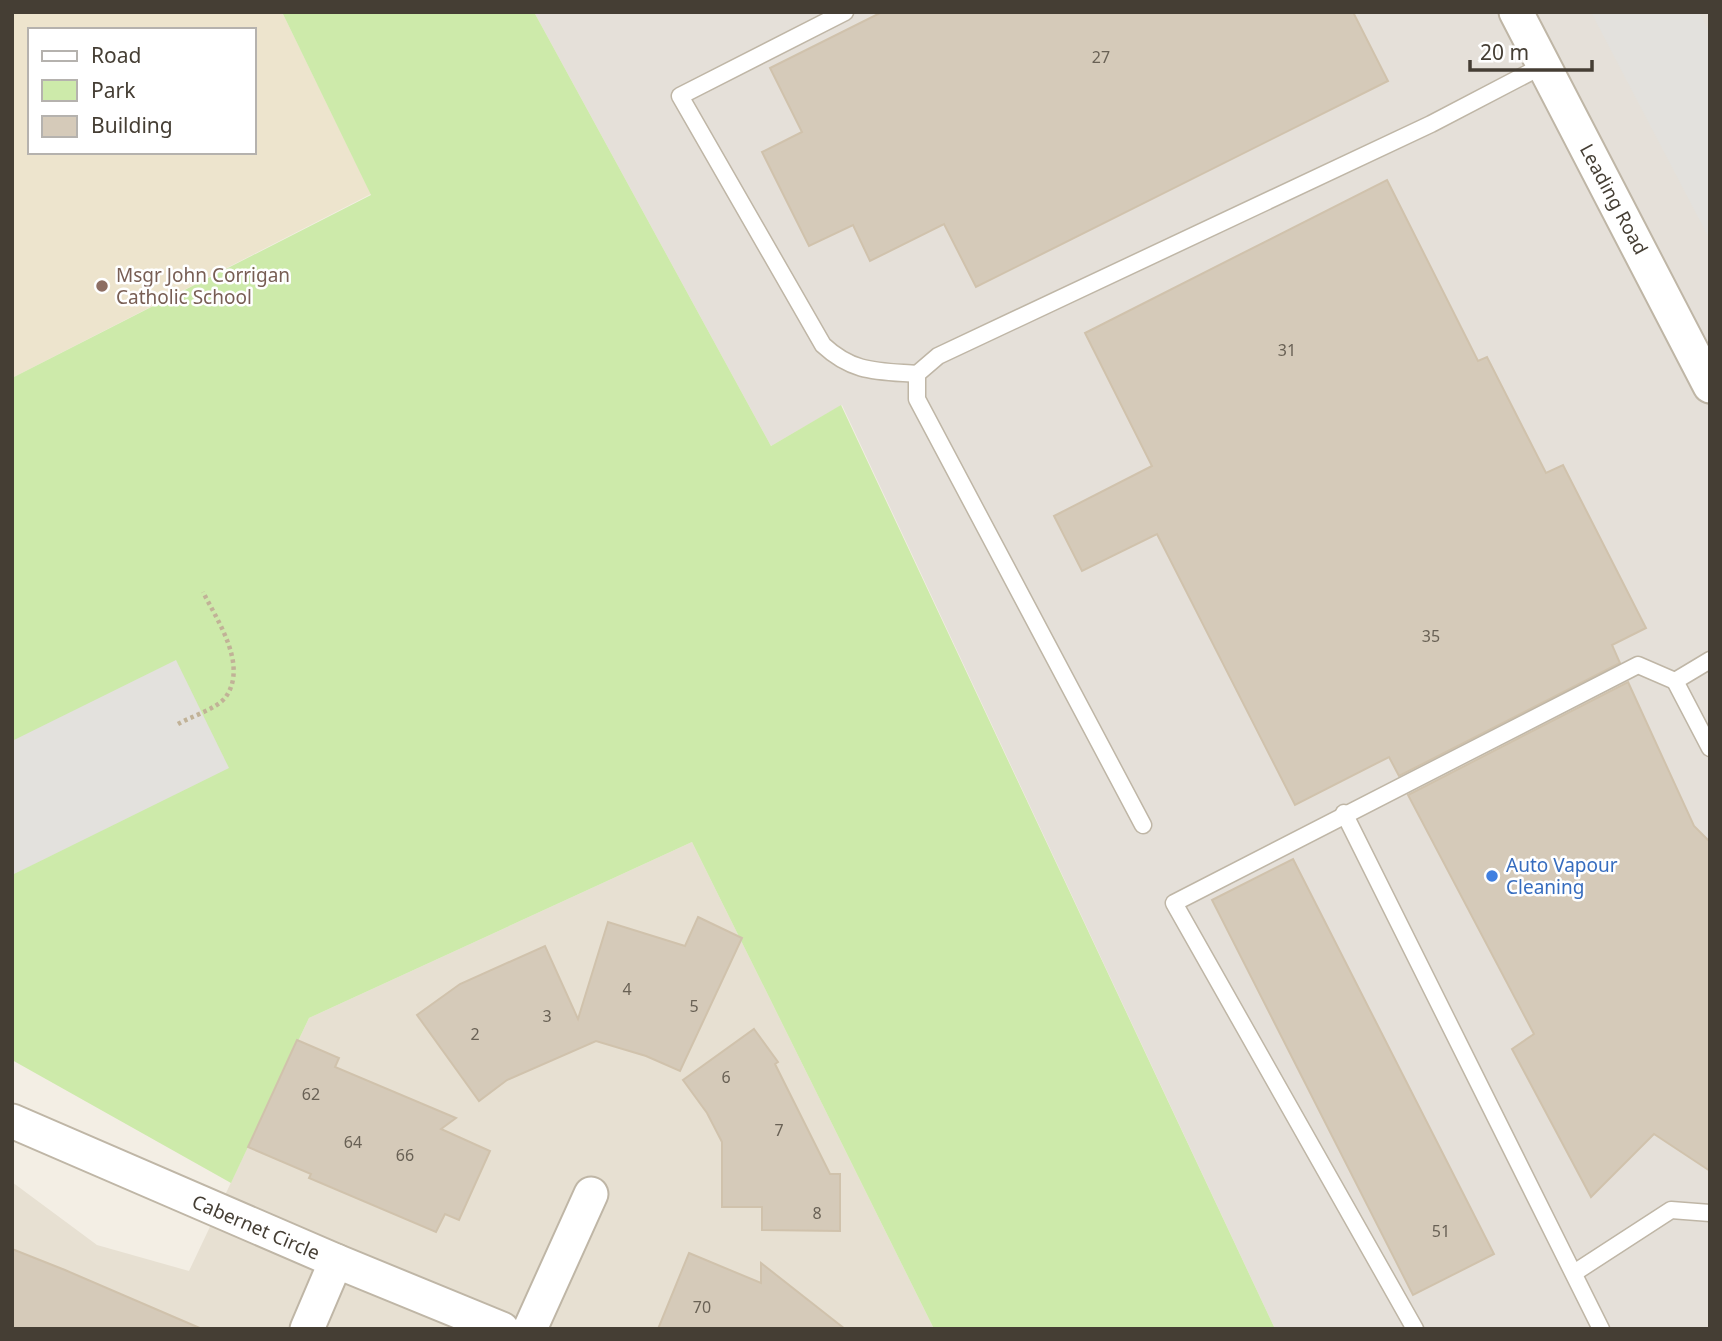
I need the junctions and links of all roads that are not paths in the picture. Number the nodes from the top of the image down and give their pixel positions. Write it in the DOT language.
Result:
graph roads {
  1 [pos="845,12"];
  2 [pos="1516,12"];
  3 [pos="1544,65"];
  4 [pos="917,374"];
  5 [pos="1710,386"];
  6 [pos="1710,660"];
  7 [pos="1675,681"];
  8 [pos="1710,748"];
  9 [pos="1344,813"];
  10 [pos="1143,825"];
  11 [pos="12,1121"];
  12 [pos="592,1194"];
  13 [pos="1710,1213"];
  14 [pos="336,1261"];
  15 [pos="1573,1273"];
  16 [pos="307,1329"];
  17 [pos="502,1329"];
  18 [pos="530,1329"];
  19 [pos="1415,1329"];
  20 [pos="1601,1329"];
  1 -- 4 [label="lane"];
  2 -- 3 [label="street, Leading Road"];
  3 -- 4 [label="lane"];
  3 -- 5 [label="street, Leading Road"];
  4 -- 10 [label="lane"];
  6 -- 7 [label="lane"];
  7 -- 8 [label="lane"];
  7 -- 9 [label="lane"];
  9 -- 15 [label="lane"];
  9 -- 19 [label="lane"];
  11 -- 14 [label="street, Cabernet Circle"];
  12 -- 18 [label="street"];
  13 -- 15 [label="lane"];
  14 -- 16 [label="street"];
  14 -- 17 [label="street, Cabernet Circle"];
  15 -- 20 [label="lane"];
}
